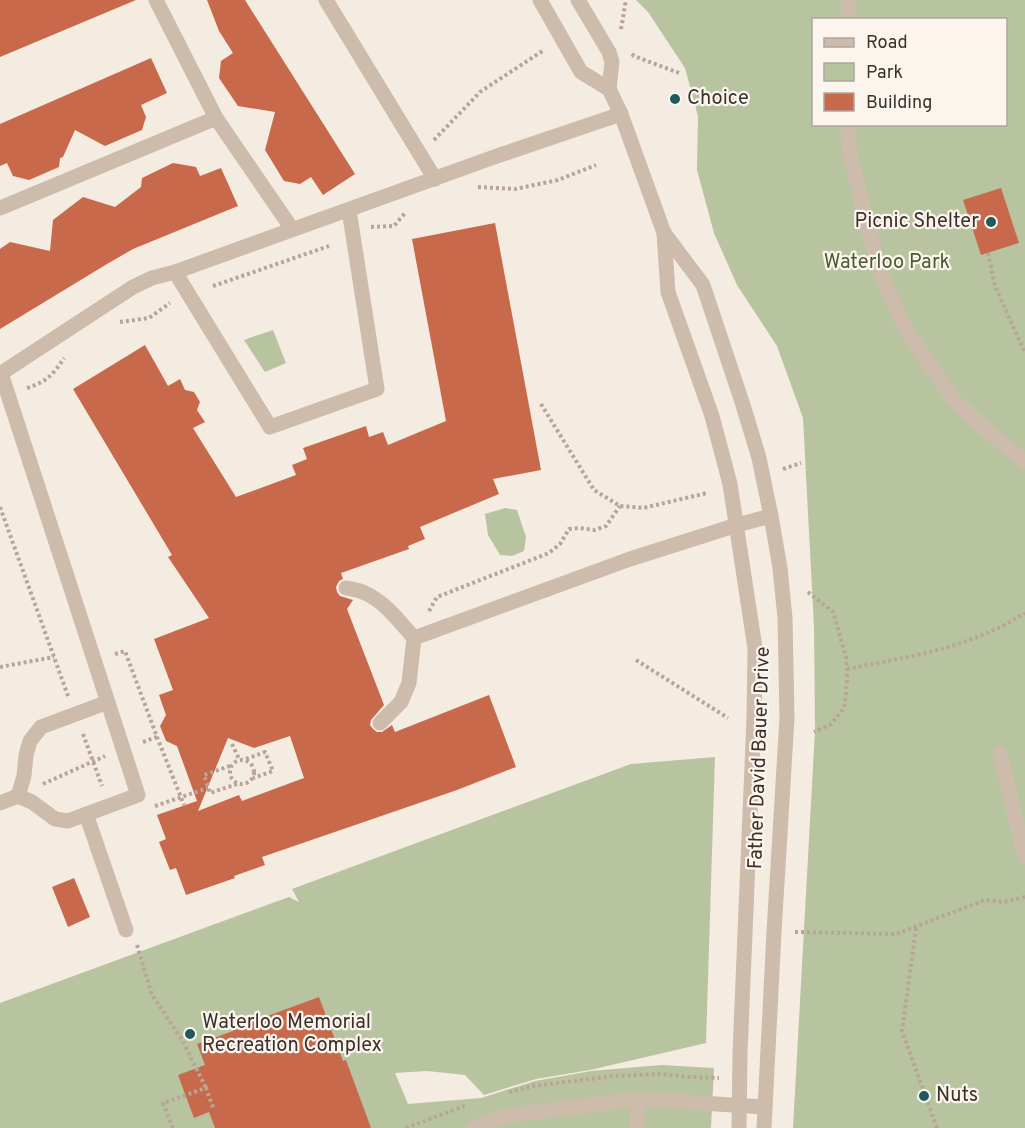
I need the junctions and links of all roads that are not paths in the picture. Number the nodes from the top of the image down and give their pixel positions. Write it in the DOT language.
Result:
graph roads {
  1 [pos="156,0"];
  2 [pos="326,0"];
  3 [pos="540,0"];
  4 [pos="578,0"];
  5 [pos="849,0"];
  6 [pos="847,18"];
  7 [pos="609,89"];
  8 [pos="621,114"];
  9 [pos="216,118"];
  10 [pos="847,126"];
  11 [pos="435,179"];
  12 [pos="28,196"];
  13 [pos="0,208"];
  14 [pos="349,210"];
  15 [pos="0,216"];
  16 [pos="292,229"];
  17 [pos="664,233"];
  18 [pos="175,272"];
  19 [pos="1,374"];
  20 [pos="1025,462"];
  21 [pos="771,516"];
  22 [pos="737,525"];
  23 [pos="346,588"];
  24 [pos="414,638"];
  25 [pos="108,702"];
  26 [pos="380,723"];
  27 [pos="1000,753"];
  28 [pos="18,796"];
  29 [pos="0,803"];
  30 [pos="86,814"];
  31 [pos="1025,857"];
  32 [pos="126,930"];
  33 [pos="638,1099"];
  34 [pos="739,1106"];
  35 [pos="765,1107"];
  36 [pos="473,1128"];
  37 [pos="637,1128"];
  38 [pos="739,1128"];
  39 [pos="764,1128"];
  1 -- 9 [label="street"];
  2 -- 11 [label="street"];
  3 -- 7 [label="street"];
  4 -- 7 [label="street, Father David Bauer Drive"];
  5 -- 6 [label="street"];
  7 -- 8 [label="street, Father David Bauer Drive"];
  8 -- 11 [label="street"];
  8 -- 17 [label="street, Father David Bauer Drive"];
  9 -- 12 [label="street"];
  9 -- 16 [label="street"];
  10 -- 20 [label="street"];
  11 -- 14 [label="street"];
  12 -- 13 [label="street"];
  12 -- 15 [label="street"];
  14 -- 16 [label="street"];
  14 -- 18 [label="street"];
  16 -- 18 [label="street"];
  17 -- 21 [label="street, Father David Bauer Drive"];
  17 -- 22 [label="street, Father David Bauer Drive"];
  18 -- 19 [label="street"];
  19 -- 25 [label="street"];
  21 -- 22 [label="street"];
  21 -- 35 [label="street, Father David Bauer Drive"];
  22 -- 24 [label="street"];
  22 -- 34 [label="street, Father David Bauer Drive"];
  23 -- 24 [label="street"];
  24 -- 26 [label="street"];
  25 -- 28 [label="street"];
  25 -- 30 [label="street"];
  27 -- 31 [label="street"];
  28 -- 29 [label="street"];
  28 -- 30 [label="street"];
  30 -- 32 [label="street"];
  33 -- 34 [label="street"];
  33 -- 36 [label="street"];
  33 -- 37 [label="street"];
  34 -- 35 [label="street"];
  34 -- 38 [label="street, Father David Bauer Drive"];
  35 -- 39 [label="street, Father David Bauer Drive"];
}
